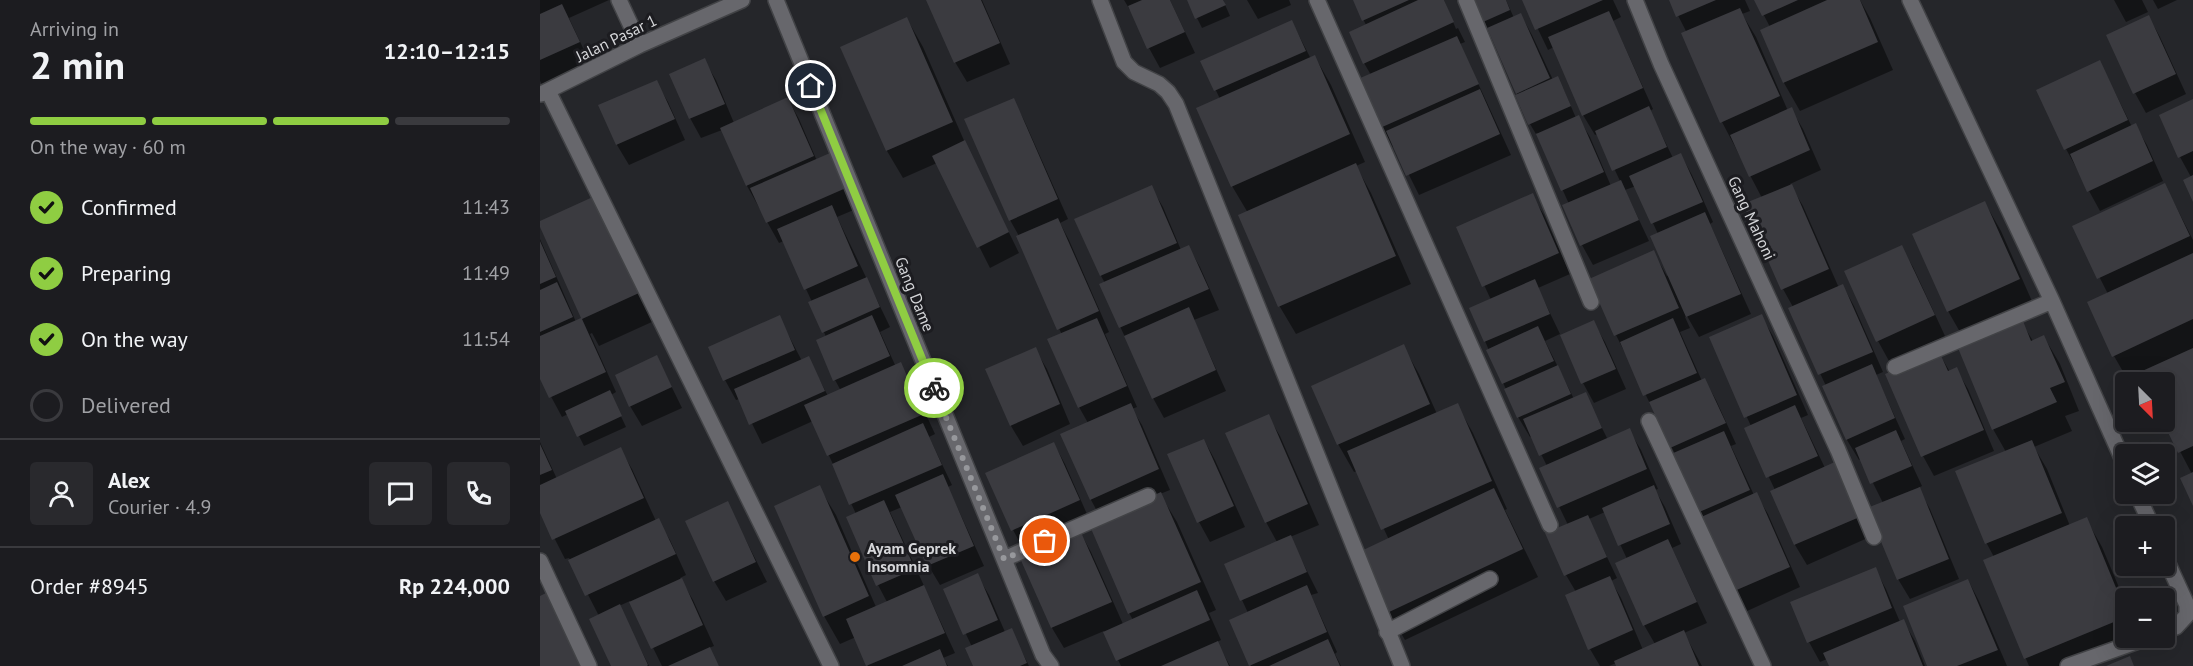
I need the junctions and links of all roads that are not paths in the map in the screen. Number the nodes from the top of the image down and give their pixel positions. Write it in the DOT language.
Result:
graph roads {
  1 [pos="620,0"];
  2 [pos="776,0"];
  3 [pos="1100,0"];
  4 [pos="1317,0"];
  5 [pos="1466,0"];
  6 [pos="1635,0"];
  7 [pos="1910,0"];
  8 [pos="735,1"];
  9 [pos="640,45"];
  10 [pos="544,93"];
  11 [pos="2052,301"];
  12 [pos="1591,302"];
  13 [pos="1895,367"];
  14 [pos="1649,421"];
  15 [pos="2116,444"];
  16 [pos="1148,496"];
  17 [pos="1550,525"];
  18 [pos="1874,537"];
  19 [pos="1004,559"];
  20 [pos="540,561"];
  21 [pos="2174,576"];
  22 [pos="1490,579"];
  23 [pos="2175,627"];
  24 [pos="1387,632"];
  25 [pos="2119,648"];
  26 [pos="589,666"];
  27 [pos="831,666"];
  28 [pos="1051,666"];
  29 [pos="1402,666"];
  30 [pos="1763,666"];
  31 [pos="2068,666"];
  1 -- 9 [label="street"];
  2 -- 19 [label="street, Gang Dame"];
  3 -- 24 [label="street"];
  4 -- 17 [label="street"];
  5 -- 12 [label="street"];
  6 -- 18 [label="street, Gang Mahoni"];
  7 -- 11 [label="street"];
  8 -- 9 [label="street, Jalan Pasar 1"];
  9 -- 10 [label="street, Jalan Pasar 1"];
  10 -- 27 [label="street"];
  11 -- 13 [label="street"];
  11 -- 15 [label="street"];
  14 -- 30 [label="street"];
  16 -- 19 [label="street"];
  19 -- 28 [label="street, Gang Dame"];
  20 -- 26 [label="street"];
  21 -- 23 [label="street"];
  22 -- 24 [label="street"];
  24 -- 29 [label="street"];
  25 -- 31 [label="street"];
}
